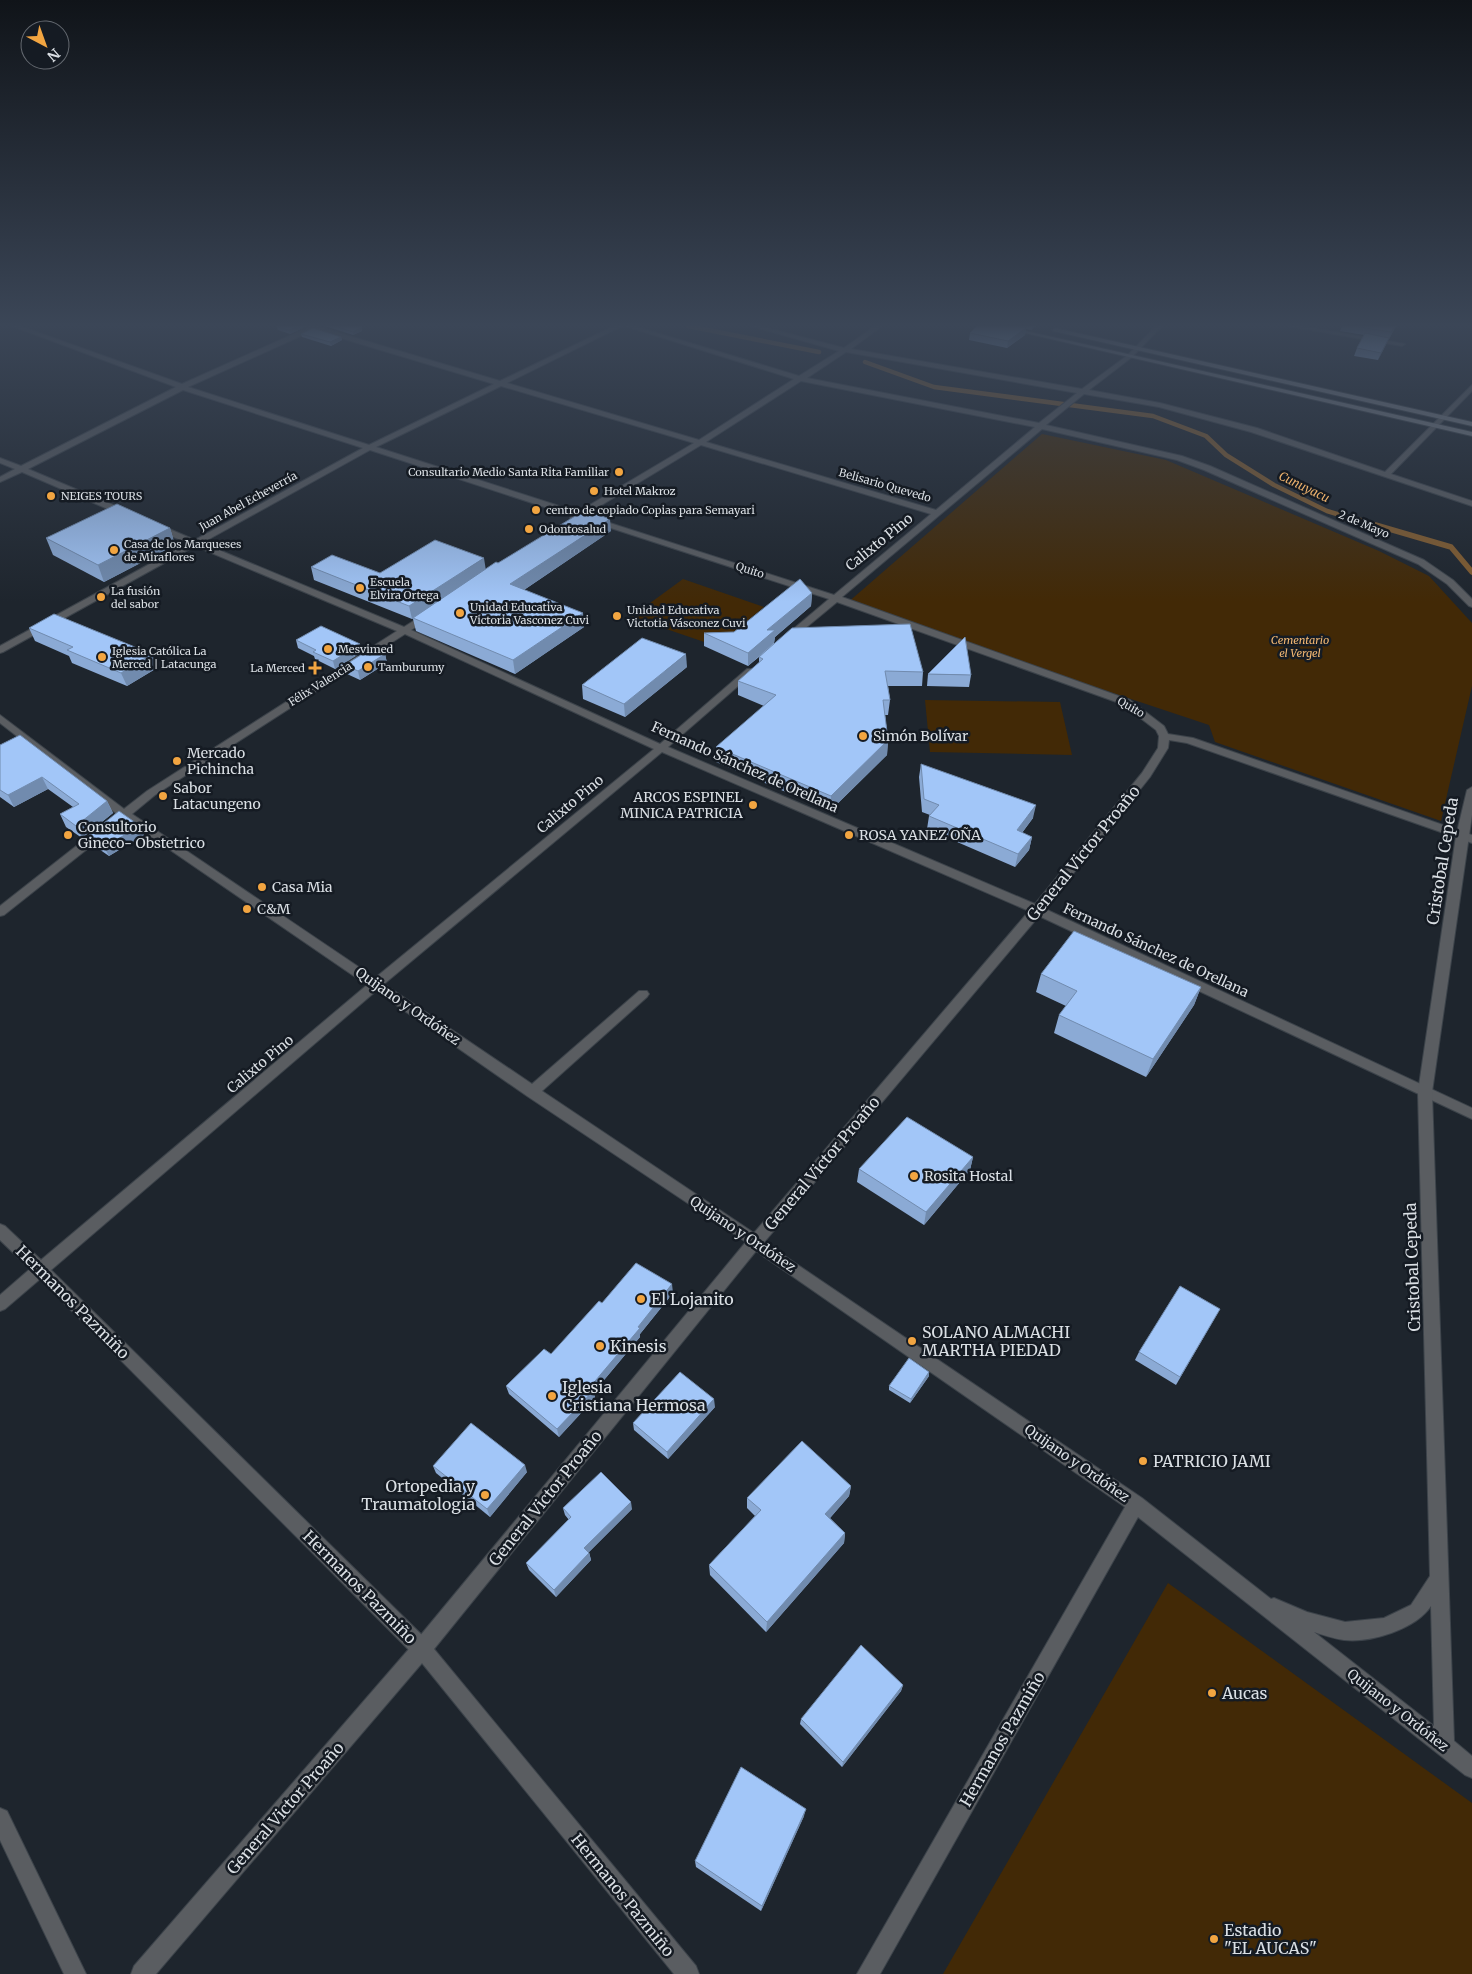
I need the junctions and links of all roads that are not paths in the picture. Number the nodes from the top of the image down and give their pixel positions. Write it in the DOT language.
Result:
graph roads {
  1 [pos="121,418"];
  2 [pos="277,418"];
  3 [pos="429,418"];
  4 [pos="619,418"];
  5 [pos="737,418"];
  6 [pos="1001,418"];
  7 [pos="1050,418"];
  8 [pos="1209,418"];
  9 [pos="1405,418"];
  10 [pos="1441,418"];
  11 [pos="1447,418"];
  12 [pos="1472,424"];
  13 [pos="1435,425"];
  14 [pos="1041,426"];
  15 [pos="1472,434"];
  16 [pos="699,443"];
  17 [pos="368,448"];
  18 [pos="0,460"];
  19 [pos="22,469"];
  20 [pos="1386,475"];
  21 [pos="0,480"];
  22 [pos="1472,504"];
  23 [pos="938,513"];
  24 [pos="573,518"];
  25 [pos="195,543"];
  26 [pos="835,598"];
  27 [pos="1472,604"];
  28 [pos="438,609"];
  29 [pos="405,631"];
  30 [pos="782,644"];
  31 [pos="0,650"];
  32 [pos="759,663"];
  33 [pos="0,718"];
  34 [pos="1164,736"];
  35 [pos="661,748"];
  36 [pos="1472,790"];
  37 [pos="124,814"];
  38 [pos="1467,838"];
  39 [pos="1037,910"];
  40 [pos="0,912"];
  41 [pos="376,984"];
  42 [pos="643,994"];
  43 [pos="532,1092"];
  44 [pos="1425,1092"];
  45 [pos="1472,1114"];
  46 [pos="0,1230"];
  47 [pos="755,1242"];
  48 [pos="41,1270"];
  49 [pos="0,1304"];
  50 [pos="1136,1504"];
  51 [pos="1439,1579"];
  52 [pos="1259,1601"];
  53 [pos="422,1649"];
  54 [pos="1444,1746"];
  55 [pos="1472,1768"];
  56 [pos="0,1818"];
  57 [pos="75,1974"];
  58 [pos="142,1974"];
  59 [pos="688,1974"];
  60 [pos="868,1974"];
  1 -- 19 [label="street"];
  2 -- 17 [label="street, Quito"];
  3 -- 17 [label="street, Juan Abel Echeverría"];
  4 -- 16 [label="street, Belisario Quevedo"];
  5 -- 16 [label="street"];
  6 -- 14 [label="street, 2 de Mayo"];
  7 -- 14 [label="street, Calixto Pino"];
  8 -- 20 [label="street"];
  9 -- 13 [label="main road"];
  10 -- 13 [label="street"];
  11 -- 12 [label="main road"];
  13 -- 15 [label="main road"];
  13 -- 20 [label="street"];
  14 -- 23 [label="street, Calixto Pino"];
  14 -- 27 [label="street, 2 de Mayo"];
  16 -- 23 [label="street, Belisario Quevedo"];
  16 -- 24 [label="street"];
  17 -- 24 [label="street, Quito"];
  17 -- 25 [label="street, Juan Abel Echeverría"];
  18 -- 19 [label="street, Fernando Sánchez de Orellana"];
  19 -- 21 [label="street"];
  19 -- 25 [label="street, Fernando Sánchez de Orellana"];
  20 -- 22 [label="street"];
  23 -- 26 [label="street, Calixto Pino"];
  24 -- 26 [label="street, Quito"];
  25 -- 29 [label="street, Fernando Sánchez de Orellana"];
  25 -- 31 [label="street, Juan Abel Echeverría"];
  26 -- 30 [label="street, Calixto Pino"];
  26 -- 34 [label="street, Quito"];
  28 -- 29 [label="street, Félix Valencia"];
  29 -- 35 [label="street, Fernando Sánchez de Orellana"];
  29 -- 37 [label="street, Félix Valencia"];
  32 -- 35 [label="street, Calixto Pino"];
  33 -- 37 [label="street, Quijano y Ordóñez"];
  34 -- 38 [label="street"];
  34 -- 39 [label="street, General Victor Proaño"];
  35 -- 39 [label="street, Fernando Sánchez de Orellana"];
  35 -- 41 [label="street, Calixto Pino"];
  36 -- 38 [label="street, Cristobal Cepeda"];
  37 -- 40 [label="street, Félix Valencia"];
  37 -- 41 [label="street, Quijano y Ordóñez"];
  38 -- 44 [label="street, Cristobal Cepeda"];
  39 -- 44 [label="street, Fernando Sánchez de Orellana"];
  39 -- 47 [label="street, General Victor Proaño"];
  41 -- 43 [label="street, Quijano y Ordóñez"];
  41 -- 48 [label="street, Calixto Pino"];
  42 -- 43 [label="street"];
  43 -- 47 [label="street, Quijano y Ordóñez"];
  44 -- 45 [label="street, Fernando Sánchez de Orellana"];
  44 -- 51 [label="street, Cristobal Cepeda"];
  46 -- 48 [label="street, Hermanos Pazmiño"];
  47 -- 50 [label="street, Quijano y Ordóñez"];
  47 -- 53 [label="street, General Victor Proaño"];
  48 -- 49 [label="street, Calixto Pino"];
  48 -- 53 [label="street, Hermanos Pazmiño"];
  50 -- 52 [label="street, Quijano y Ordóñez"];
  50 -- 60 [label="street, Hermanos Pazmiño"];
  51 -- 52 [label="street"];
  51 -- 54 [label="street, Cristobal Cepeda"];
  52 -- 54 [label="street, Quijano y Ordóñez"];
  53 -- 58 [label="street, General Victor Proaño"];
  53 -- 59 [label="street, Hermanos Pazmiño"];
  54 -- 55 [label="street, Quijano y Ordóñez"];
  56 -- 57 [label="street"];
}
